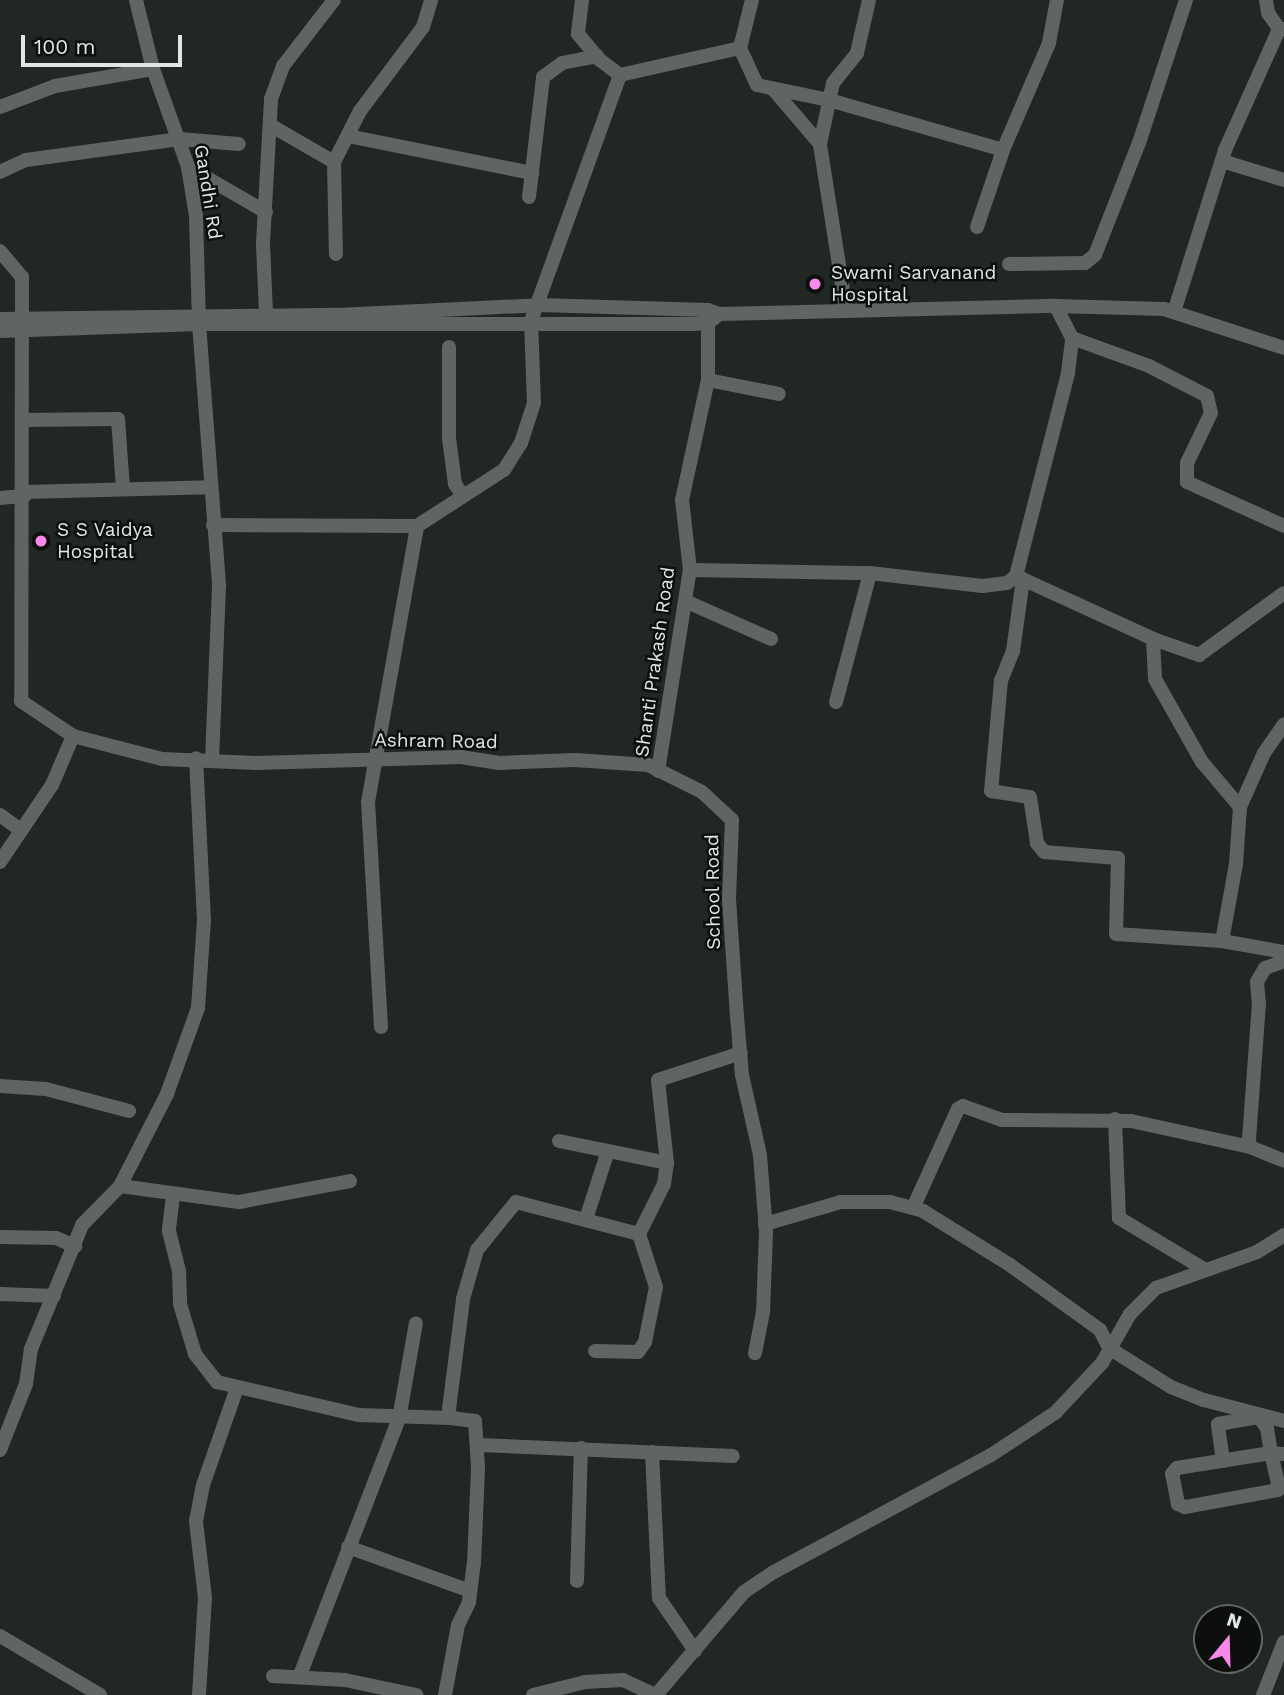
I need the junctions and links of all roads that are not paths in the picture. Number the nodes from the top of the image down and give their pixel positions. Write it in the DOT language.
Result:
graph roads {
  1 [pos="136,0"];
  2 [pos="334,0"];
  3 [pos="431,0"];
  4 [pos="582,0"];
  5 [pos="752,0"];
  6 [pos="869,0"];
  7 [pos="1065,0"];
  8 [pos="1186,0"];
  9 [pos="1266,0"];
  10 [pos="1055,7"];
  11 [pos="1281,29"];
  12 [pos="740,48"];
  13 [pos="597,57"];
  14 [pos="153,69"];
  15 [pos="620,75"];
  16 [pos="772,88"];
  17 [pos="829,100"];
  18 [pos="0,107"];
  19 [pos="270,125"];
  20 [pos="348,136"];
  21 [pos="180,139"];
  22 [pos="239,144"];
  23 [pos="820,144"];
  24 [pos="1003,150"];
  25 [pos="1222,161"];
  26 [pos="334,162"];
  27 [pos="188,167"];
  28 [pos="0,172"];
  29 [pos="532,173"];
  30 [pos="1284,180"];
  31 [pos="529,197"];
  32 [pos="265,212"];
  33 [pos="977,227"];
  34 [pos="0,251"];
  35 [pos="335,254"];
  36 [pos="1009,264"];
  37 [pos="539,305"];
  38 [pos="1056,306"];
  39 [pos="846,309"];
  40 [pos="1174,312"];
  41 [pos="266,313"];
  42 [pos="712,316"];
  43 [pos="0,319"];
  44 [pos="199,319"];
  45 [pos="531,321"];
  46 [pos="23,324"];
  47 [pos="0,331"];
  48 [pos="1072,338"];
  49 [pos="449,347"];
  50 [pos="1284,348"];
  51 [pos="708,380"];
  52 [pos="779,394"];
  53 [pos="22,420"];
  54 [pos="210,487"];
  55 [pos="123,489"];
  56 [pos="24,494"];
  57 [pos="463,496"];
  58 [pos="0,498"];
  59 [pos="213,525"];
  60 [pos="417,526"];
  61 [pos="1284,526"];
  62 [pos="690,570"];
  63 [pos="870,573"];
  64 [pos="1019,577"];
  65 [pos="1284,593"];
  66 [pos="685,601"];
  67 [pos="771,639"];
  68 [pos="1153,639"];
  69 [pos="836,702"];
  70 [pos="1284,724"];
  71 [pos="73,736"];
  72 [pos="196,758"];
  73 [pos="212,758"];
  74 [pos="378,758"];
  75 [pos="658,771"];
  76 [pos="1240,807"];
  77 [pos="0,815"];
  78 [pos="21,830"];
  79 [pos="0,862"];
  80 [pos="1222,941"];
  81 [pos="381,1027"];
  82 [pos="741,1053"];
  83 [pos="0,1086"];
  84 [pos="129,1111"];
  85 [pos="1115,1119"];
  86 [pos="559,1141"];
  87 [pos="1250,1147"];
  88 [pos="608,1151"];
  89 [pos="1284,1161"];
  90 [pos="667,1163"];
  91 [pos="350,1181"];
  92 [pos="120,1186"];
  93 [pos="173,1196"];
  94 [pos="913,1208"];
  95 [pos="586,1219"];
  96 [pos="765,1224"];
  97 [pos="639,1234"];
  98 [pos="1284,1235"];
  99 [pos="0,1237"];
  100 [pos="75,1246"];
  101 [pos="1204,1269"];
  102 [pos="0,1294"];
  103 [pos="54,1296"];
  104 [pos="416,1323"];
  105 [pos="1109,1348"];
  106 [pos="596,1351"];
  107 [pos="755,1353"];
  108 [pos="237,1388"];
  109 [pos="450,1418"];
  110 [pos="399,1419"];
  111 [pos="1284,1421"];
  112 [pos="479,1445"];
  113 [pos="581,1448"];
  114 [pos="0,1450"];
  115 [pos="652,1452"];
  116 [pos="1278,1454"];
  117 [pos="733,1456"];
  118 [pos="1223,1461"];
  119 [pos="348,1547"];
  120 [pos="577,1581"];
  121 [pos="470,1591"];
  122 [pos="0,1636"];
  123 [pos="1284,1642"];
  124 [pos="695,1651"];
  125 [pos="300,1675"];
  126 [pos="273,1676"];
  127 [pos="100,1695"];
  128 [pos="199,1695"];
  129 [pos="416,1695"];
  130 [pos="445,1695"];
  131 [pos="533,1695"];
  132 [pos="656,1695"];
  133 [pos="1263,1695"];
  1 -- 14 [label="street, Gandhi Rd"];
  2 -- 19 [label="street"];
  3 -- 20 [label="street"];
  4 -- 13 [label="street"];
  5 -- 12 [label="street"];
  6 -- 17 [label="street"];
  7 -- 10 [label="street"];
  8 -- 36 [label="street"];
  9 -- 11 [label="street"];
  10 -- 24 [label="street"];
  11 -- 25 [label="street"];
  12 -- 15 [label="street"];
  12 -- 16 [label="street"];
  13 -- 15 [label="street"];
  13 -- 29 [label="street"];
  14 -- 18 [label="street"];
  14 -- 21 [label="street, Gandhi Rd"];
  15 -- 37 [label="street"];
  16 -- 17 [label="street"];
  16 -- 23 [label="street"];
  17 -- 23 [label="street"];
  17 -- 24 [label="street"];
  19 -- 26 [label="street"];
  19 -- 32 [label="street"];
  20 -- 26 [label="street"];
  20 -- 29 [label="street"];
  21 -- 22 [label="street"];
  21 -- 27 [label="street, Gandhi Rd"];
  21 -- 28 [label="street"];
  23 -- 39 [label="street"];
  24 -- 33 [label="street"];
  25 -- 30 [label="street"];
  25 -- 40 [label="street"];
  26 -- 35 [label="street"];
  27 -- 32 [label="street"];
  27 -- 44 [label="street, Gandhi Rd"];
  29 -- 31 [label="street"];
  32 -- 41 [label="street"];
  34 -- 46 [label="street"];
  37 -- 41 [label="street"];
  37 -- 42 [label="street"];
  37 -- 45 [label="street"];
  38 -- 39 [label="street"];
  38 -- 40 [label="street"];
  38 -- 48 [label="street"];
  39 -- 42 [label="street"];
  40 -- 50 [label="street"];
  41 -- 44 [label="street"];
  42 -- 45 [label="street"];
  42 -- 51 [label="street, Shanti Prakash Road"];
  43 -- 46 [label="street"];
  44 -- 45 [label="street"];
  44 -- 46 [label="street"];
  44 -- 54 [label="street, Gandhi Rd"];
  45 -- 57 [label="street"];
  46 -- 47 [label="street"];
  46 -- 53 [label="street"];
  48 -- 61 [label="street"];
  48 -- 64 [label="street"];
  49 -- 57 [label="street"];
  51 -- 52 [label="street"];
  51 -- 62 [label="street, Shanti Prakash Road"];
  53 -- 55 [label="street"];
  53 -- 56 [label="street"];
  54 -- 55 [label="street"];
  54 -- 59 [label="street, Gandhi Rd"];
  55 -- 56 [label="street"];
  56 -- 58 [label="street"];
  56 -- 71 [label="street, Ashram Road"];
  57 -- 60 [label="street"];
  59 -- 60 [label="street"];
  59 -- 73 [label="street, Gandhi Rd"];
  60 -- 74 [label="street"];
  62 -- 63 [label="street"];
  62 -- 66 [label="street, Shanti Prakash Road"];
  63 -- 64 [label="street"];
  63 -- 69 [label="street"];
  64 -- 68 [label="street"];
  64 -- 80 [label="street"];
  65 -- 68 [label="street"];
  66 -- 67 [label="street"];
  66 -- 75 [label="street, Shanti Prakash Road"];
  68 -- 76 [label="street"];
  70 -- 76 [label="street"];
  71 -- 72 [label="street, Ashram Road"];
  71 -- 78 [label="street"];
  72 -- 73 [label="street, Ashram Road"];
  72 -- 92 [label="street"];
  73 -- 74 [label="street, Ashram Road"];
  74 -- 75 [label="street, Ashram Road"];
  74 -- 81 [label="street"];
  75 -- 82 [label="street, School Road"];
  76 -- 80 [label="street"];
  77 -- 78 [label="street"];
  78 -- 79 [label="street"];
  80 -- 87 [label="street"];
  82 -- 90 [label="street"];
  82 -- 96 [label="street, School Road"];
  83 -- 84 [label="street"];
  85 -- 87 [label="street"];
  85 -- 94 [label="street"];
  85 -- 101 [label="street"];
  86 -- 88 [label="street"];
  87 -- 89 [label="street"];
  88 -- 90 [label="street"];
  88 -- 95 [label="street"];
  90 -- 97 [label="street"];
  91 -- 93 [label="street"];
  92 -- 93 [label="street"];
  92 -- 100 [label="street"];
  93 -- 108 [label="street"];
  94 -- 96 [label="street"];
  94 -- 105 [label="street"];
  95 -- 97 [label="street"];
  95 -- 109 [label="street"];
  96 -- 107 [label="street, School Road"];
  97 -- 106 [label="street"];
  98 -- 101 [label="street"];
  99 -- 100 [label="street"];
  100 -- 103 [label="street"];
  101 -- 105 [label="street"];
  102 -- 103 [label="street"];
  103 -- 114 [label="street"];
  104 -- 110 [label="street"];
  105 -- 111 [label="street"];
  105 -- 124 [label="street"];
  108 -- 110 [label="street"];
  108 -- 128 [label="street"];
  109 -- 110 [label="street"];
  109 -- 112 [label="street"];
  110 -- 119 [label="street"];
  112 -- 113 [label="street"];
  112 -- 121 [label="street"];
  113 -- 115 [label="street"];
  113 -- 120 [label="street"];
  115 -- 117 [label="street"];
  115 -- 124 [label="street"];
  116 -- 118 [label="street"];
  116 -- 118 [label="street"];
  116 -- 118 [label="street"];
  119 -- 121 [label="street"];
  119 -- 125 [label="street"];
  121 -- 130 [label="street"];
  122 -- 127 [label="street"];
  123 -- 133 [label="street"];
  124 -- 132 [label="street"];
  125 -- 126 [label="street"];
  125 -- 129 [label="street"];
  131 -- 132 [label="street"];
}
